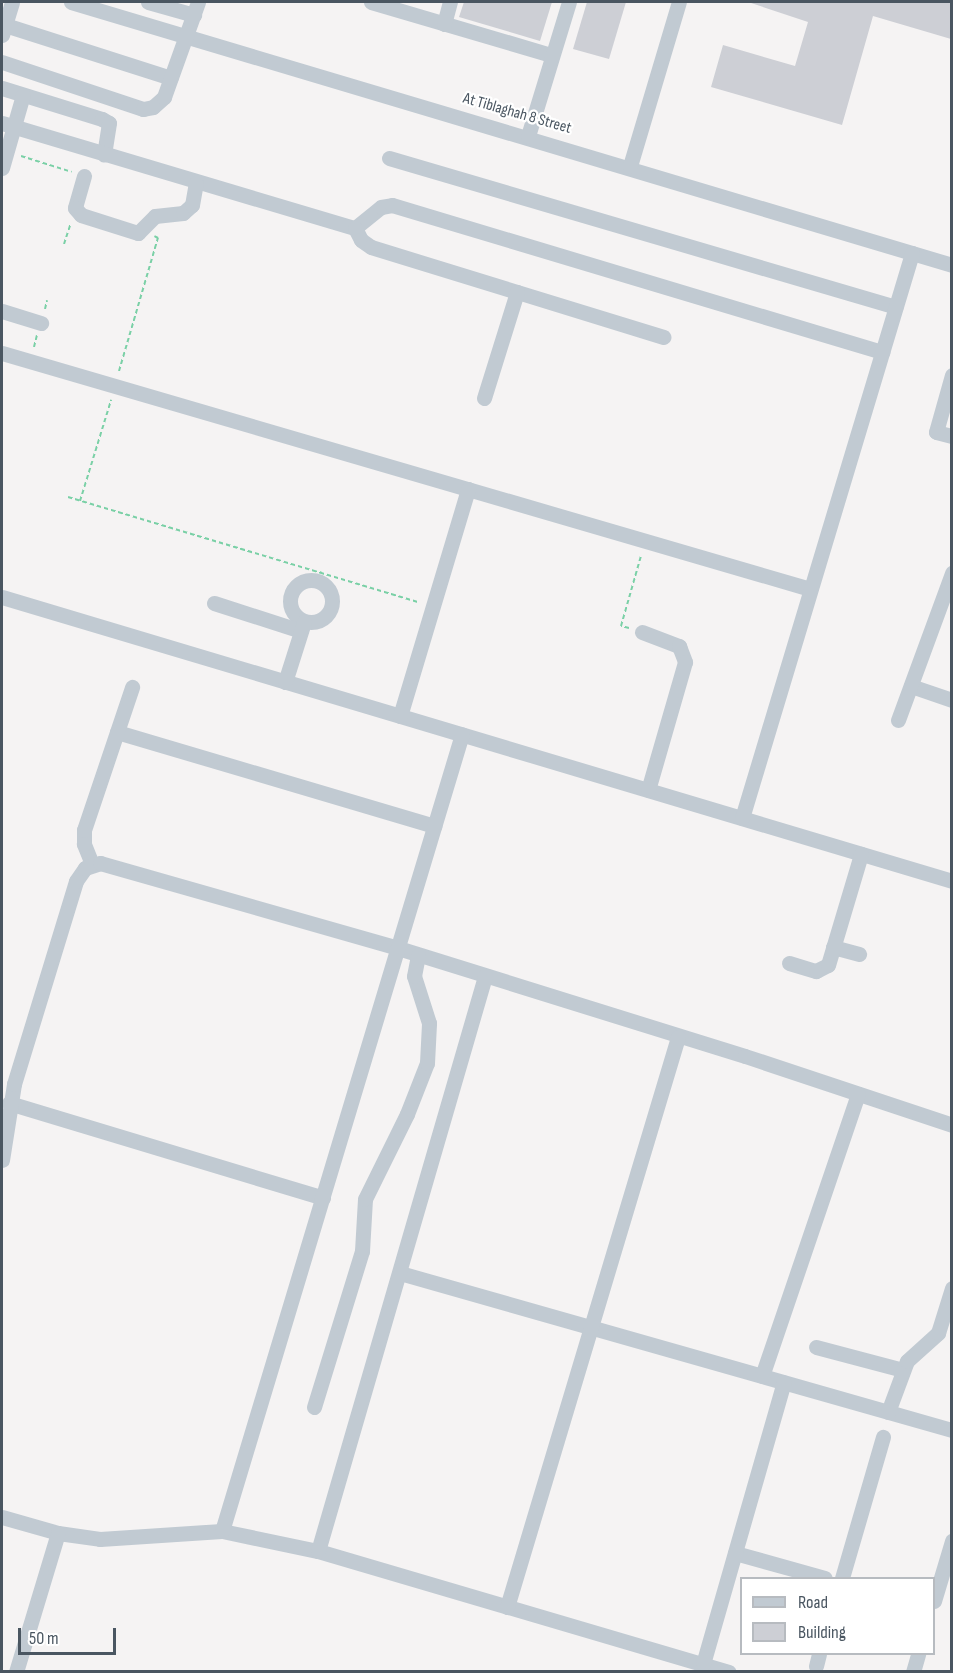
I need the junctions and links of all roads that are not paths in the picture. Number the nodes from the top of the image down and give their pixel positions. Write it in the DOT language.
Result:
graph roads {
  1 [pos="12,2"];
  2 [pos="70,2"];
  3 [pos="148,2"];
  4 [pos="371,2"];
  5 [pos="450,2"];
  6 [pos="568,2"];
  7 [pos="679,2"];
  8 [pos="196,8"];
  9 [pos="444,24"];
  10 [pos="3,28"];
  11 [pos="186,36"];
  12 [pos="551,55"];
  13 [pos="2,62"];
  14 [pos="171,78"];
  15 [pos="2,88"];
  16 [pos="23,95"];
  17 [pos="7,125"];
  18 [pos="528,136"];
  19 [pos="104,155"];
  20 [pos="389,158"];
  21 [pos="630,166"];
  22 [pos="2,168"];
  23 [pos="84,176"];
  24 [pos="196,183"];
  25 [pos="355,228"];
  26 [pos="912,253"];
  27 [pos="951,265"];
  28 [pos="517,292"];
  29 [pos="896,307"];
  30 [pos="2,311"];
  31 [pos="41,323"];
  32 [pos="663,337"];
  33 [pos="2,352"];
  34 [pos="882,352"];
  35 [pos="951,375"];
  36 [pos="484,398"];
  37 [pos="951,436"];
  38 [pos="468,489"];
  39 [pos="951,573"];
  40 [pos="810,590"];
  41 [pos="2,597"];
  42 [pos="214,603"];
  43 [pos="303,627"];
  44 [pos="642,632"];
  45 [pos="285,682"];
  46 [pos="910,686"];
  47 [pos="132,687"];
  48 [pos="951,700"];
  49 [pos="400,716"];
  50 [pos="898,720"];
  51 [pos="117,732"];
  52 [pos="462,734"];
  53 [pos="648,790"];
  54 [pos="742,818"];
  55 [pos="434,826"];
  56 [pos="861,854"];
  57 [pos="92,864"];
  58 [pos="951,878"];
  59 [pos="833,946"];
  60 [pos="398,948"];
  61 [pos="859,954"];
  62 [pos="418,955"];
  63 [pos="789,963"];
  64 [pos="485,976"];
  65 [pos="678,1037"];
  66 [pos="8,1082"];
  67 [pos="858,1094"];
  68 [pos="6,1109"];
  69 [pos="951,1125"];
  70 [pos="2,1160"];
  71 [pos="323,1198"];
  72 [pos="400,1273"];
  73 [pos="951,1288"];
  74 [pos="593,1328"];
  75 [pos="816,1347"];
  76 [pos="903,1370"];
  77 [pos="762,1376"];
  78 [pos="784,1382"];
  79 [pos="314,1407"];
  80 [pos="888,1412"];
  81 [pos="951,1430"];
  82 [pos="883,1437"];
  83 [pos="2,1516"];
  84 [pos="222,1531"];
  85 [pos="58,1533"];
  86 [pos="951,1541"];
  87 [pos="318,1551"];
  88 [pos="735,1554"];
  89 [pos="821,1577"];
  90 [pos="842,1577"];
  91 [pos="935,1594"];
  92 [pos="507,1607"];
  93 [pos="917,1655"];
  94 [pos="703,1664"];
  95 [pos="16,1671"];
  96 [pos="729,1671"];
  97 [pos="913,1671"];
  1 -- 10 [label="street"];
  2 -- 11 [label="street, At Tiblaghah 8 Street"];
  3 -- 8 [label="street"];
  4 -- 9 [label="street"];
  5 -- 9 [label="street"];
  6 -- 12 [label="street"];
  7 -- 21 [label="street"];
  8 -- 11 [label="street"];
  9 -- 12 [label="street"];
  10 -- 14 [label="street"];
  11 -- 14 [label="street"];
  11 -- 18 [label="street, At Tiblaghah 8 Street"];
  12 -- 18 [label="street"];
  13 -- 14 [label="street"];
  15 -- 16 [label="street"];
  16 -- 17 [label="street"];
  16 -- 19 [label="street"];
  17 -- 19 [label="street"];
  17 -- 22 [label="street"];
  18 -- 21 [label="street, At Tiblaghah 8 Street"];
  19 -- 24 [label="street"];
  20 -- 29 [label="street"];
  21 -- 26 [label="street, At Tiblaghah 8 Street"];
  23 -- 24 [label="street"];
  24 -- 25 [label="street"];
  25 -- 28 [label="street"];
  25 -- 34 [label="street"];
  26 -- 27 [label="street, At Tiblaghah 8 Street"];
  26 -- 29 [label="street"];
  28 -- 32 [label="street"];
  28 -- 36 [label="street"];
  29 -- 34 [label="street"];
  30 -- 31 [label="street"];
  33 -- 38 [label="street"];
  34 -- 40 [label="street"];
  35 -- 37 [label="street"];
  38 -- 40 [label="street"];
  38 -- 49 [label="street"];
  39 -- 46 [label="street"];
  40 -- 54 [label="street"];
  41 -- 45 [label="street"];
  42 -- 43 [label="street"];
  43 -- 43 [label="street"];
  43 -- 45 [label="street"];
  44 -- 53 [label="street"];
  45 -- 49 [label="street"];
  46 -- 48 [label="street"];
  46 -- 50 [label="street"];
  47 -- 51 [label="street"];
  49 -- 52 [label="street"];
  51 -- 55 [label="street"];
  51 -- 57 [label="street"];
  52 -- 53 [label="street"];
  52 -- 55 [label="street"];
  53 -- 54 [label="street"];
  54 -- 56 [label="street"];
  55 -- 60 [label="street"];
  56 -- 58 [label="street"];
  56 -- 59 [label="street"];
  57 -- 60 [label="street"];
  57 -- 66 [label="street"];
  59 -- 61 [label="street"];
  59 -- 63 [label="street"];
  60 -- 62 [label="street"];
  60 -- 71 [label="street"];
  62 -- 64 [label="street"];
  62 -- 79 [label="street"];
  64 -- 65 [label="street"];
  64 -- 72 [label="street"];
  65 -- 67 [label="street"];
  65 -- 74 [label="street"];
  66 -- 68 [label="street"];
  67 -- 69 [label="street"];
  67 -- 77 [label="street"];
  68 -- 70 [label="street"];
  68 -- 71 [label="street"];
  71 -- 84 [label="street"];
  72 -- 74 [label="street"];
  72 -- 87 [label="street"];
  73 -- 76 [label="street"];
  74 -- 77 [label="street"];
  74 -- 92 [label="street"];
  75 -- 76 [label="street"];
  76 -- 80 [label="street"];
  77 -- 78 [label="street"];
  78 -- 80 [label="street"];
  78 -- 88 [label="street"];
  80 -- 81 [label="street"];
  82 -- 90 [label="street"];
  83 -- 85 [label="street"];
  84 -- 85 [label="street"];
  84 -- 87 [label="street"];
  85 -- 95 [label="street"];
  86 -- 91 [label="street"];
  87 -- 92 [label="street"];
  88 -- 89 [label="street"];
  88 -- 94 [label="street"];
  92 -- 94 [label="street"];
  93 -- 97 [label="street"];
  94 -- 96 [label="street"];
}
